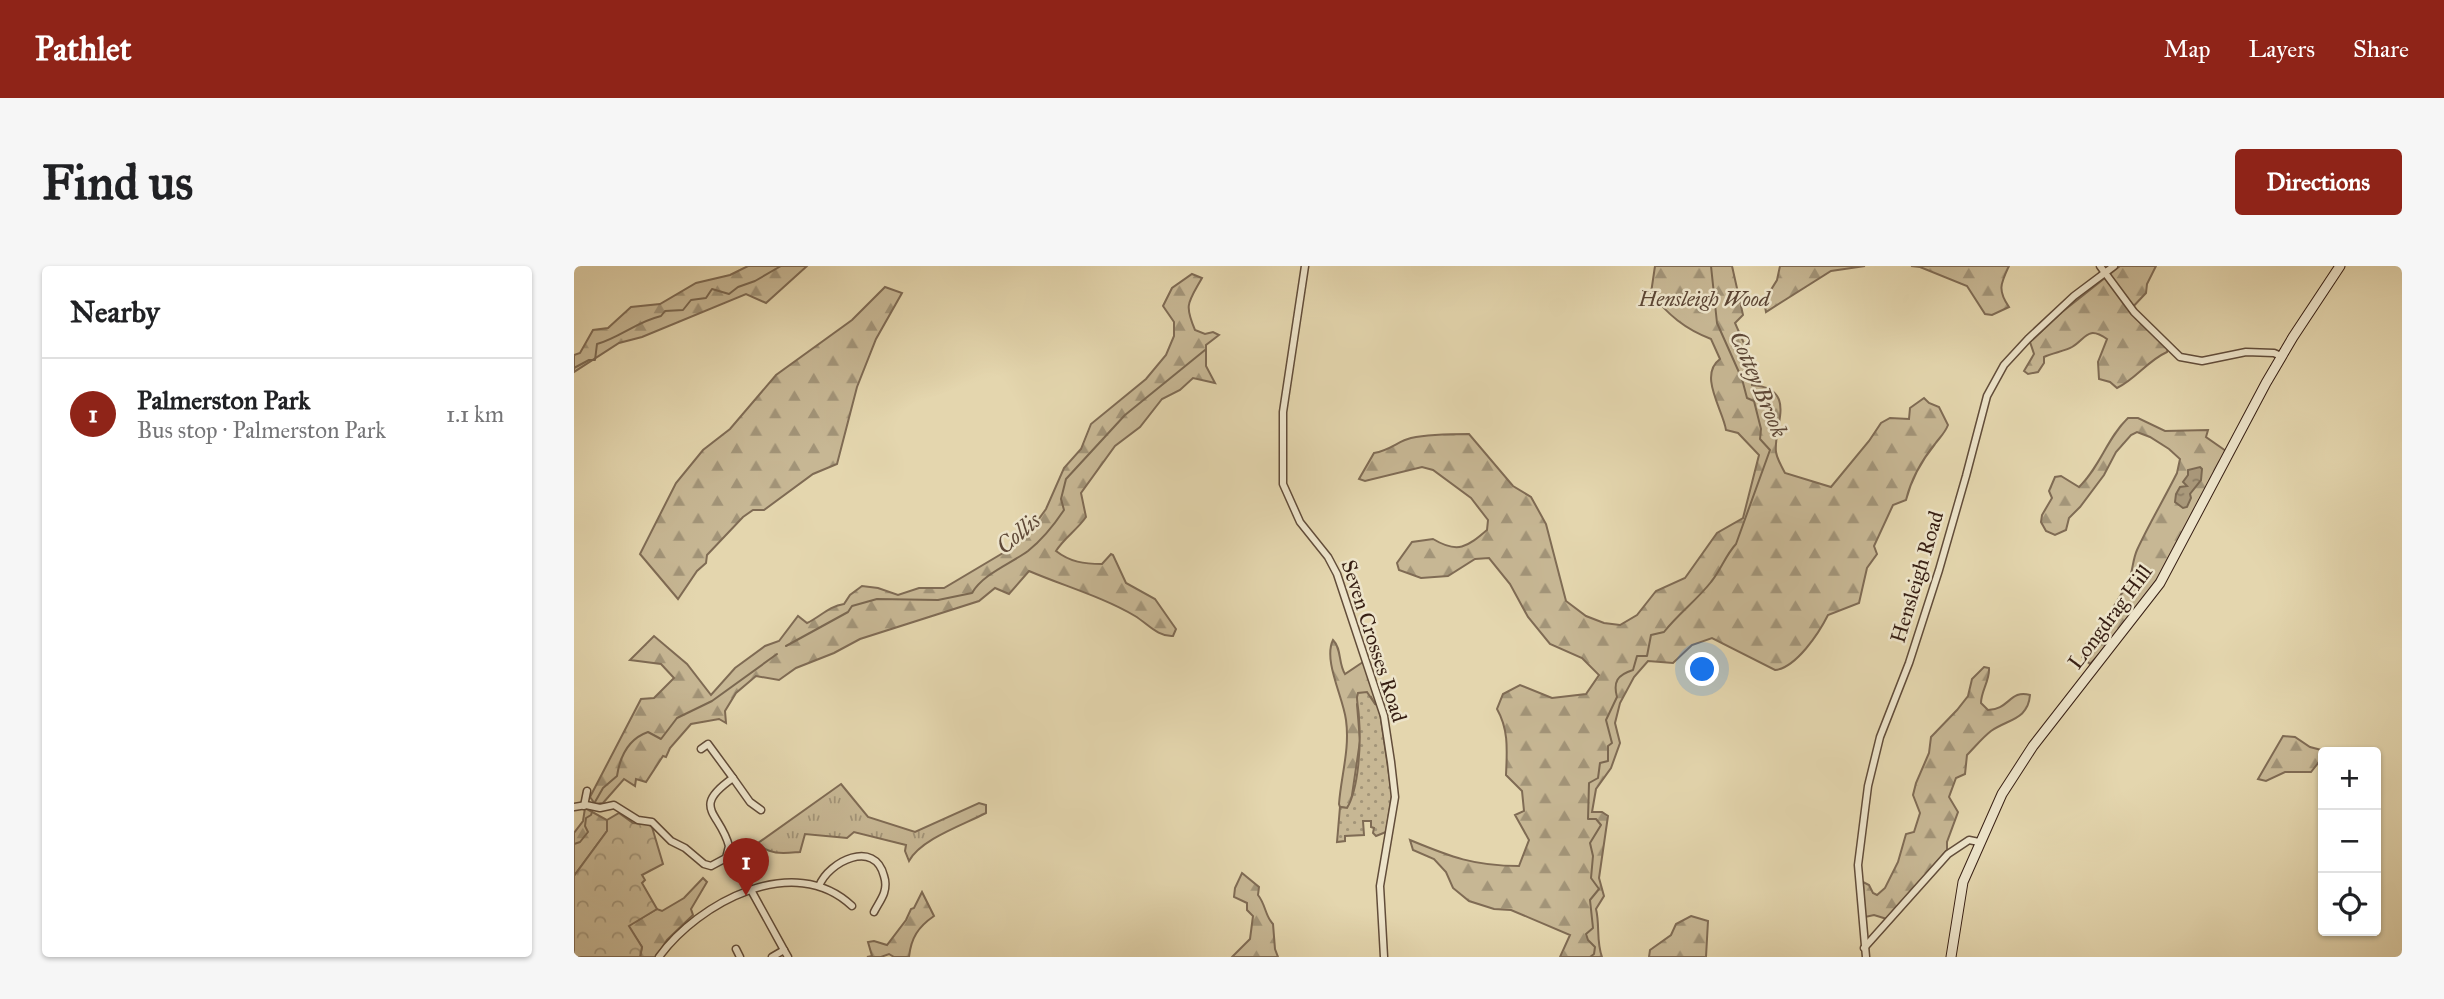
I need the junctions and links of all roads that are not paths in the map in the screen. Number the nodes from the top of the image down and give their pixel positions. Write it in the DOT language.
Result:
graph roads {
  1 [pos="1305,266"];
  2 [pos="2100,266"];
  3 [pos="2114,266"];
  4 [pos="2340,266"];
  5 [pos="2106,272"];
  6 [pos="2281,356"];
  7 [pos="715,739"];
  8 [pos="708,744"];
  9 [pos="701,749"];
  10 [pos="733,778"];
  11 [pos="587,791"];
  12 [pos="584,806"];
  13 [pos="574,807"];
  14 [pos="761,810"];
  15 [pos="1979,842"];
  16 [pos="819,886"];
  17 [pos="751,890"];
  18 [pos="852,906"];
  19 [pos="874,912"];
  20 [pos="1864,948"];
  21 [pos="736,949"];
  22 [pos="784,950"];
  23 [pos="659,957"];
  24 [pos="740,957"];
  25 [pos="772,957"];
  26 [pos="788,957"];
  27 [pos="1384,957"];
  28 [pos="1866,957"];
  29 [pos="1951,957"];
  1 -- 27 [label="street, Seven Crosses Road"];
  2 -- 5 [label="street"];
  3 -- 5 [label="street, Hensleigh Road"];
  4 -- 6 [label="main road, Longdrag Hill"];
  5 -- 6 [label="street"];
  5 -- 20 [label="street, Hensleigh Road"];
  6 -- 15 [label="main road, Longdrag Hill"];
  7 -- 8 [label="street"];
  8 -- 9 [label="street"];
  8 -- 10 [label="street"];
  10 -- 12 [label="street"];
  10 -- 14 [label="street"];
  11 -- 12 [label="street"];
  12 -- 13 [label="street"];
  15 -- 20 [label="street"];
  15 -- 29 [label="main road, Longdrag Hill"];
  16 -- 17 [label="street"];
  16 -- 18 [label="street"];
  16 -- 19 [label="street"];
  17 -- 22 [label="street"];
  17 -- 23 [label="street"];
  20 -- 28 [label="street, Hensleigh Road"];
  21 -- 24 [label="street"];
  22 -- 25 [label="street"];
  22 -- 26 [label="street"];
}
